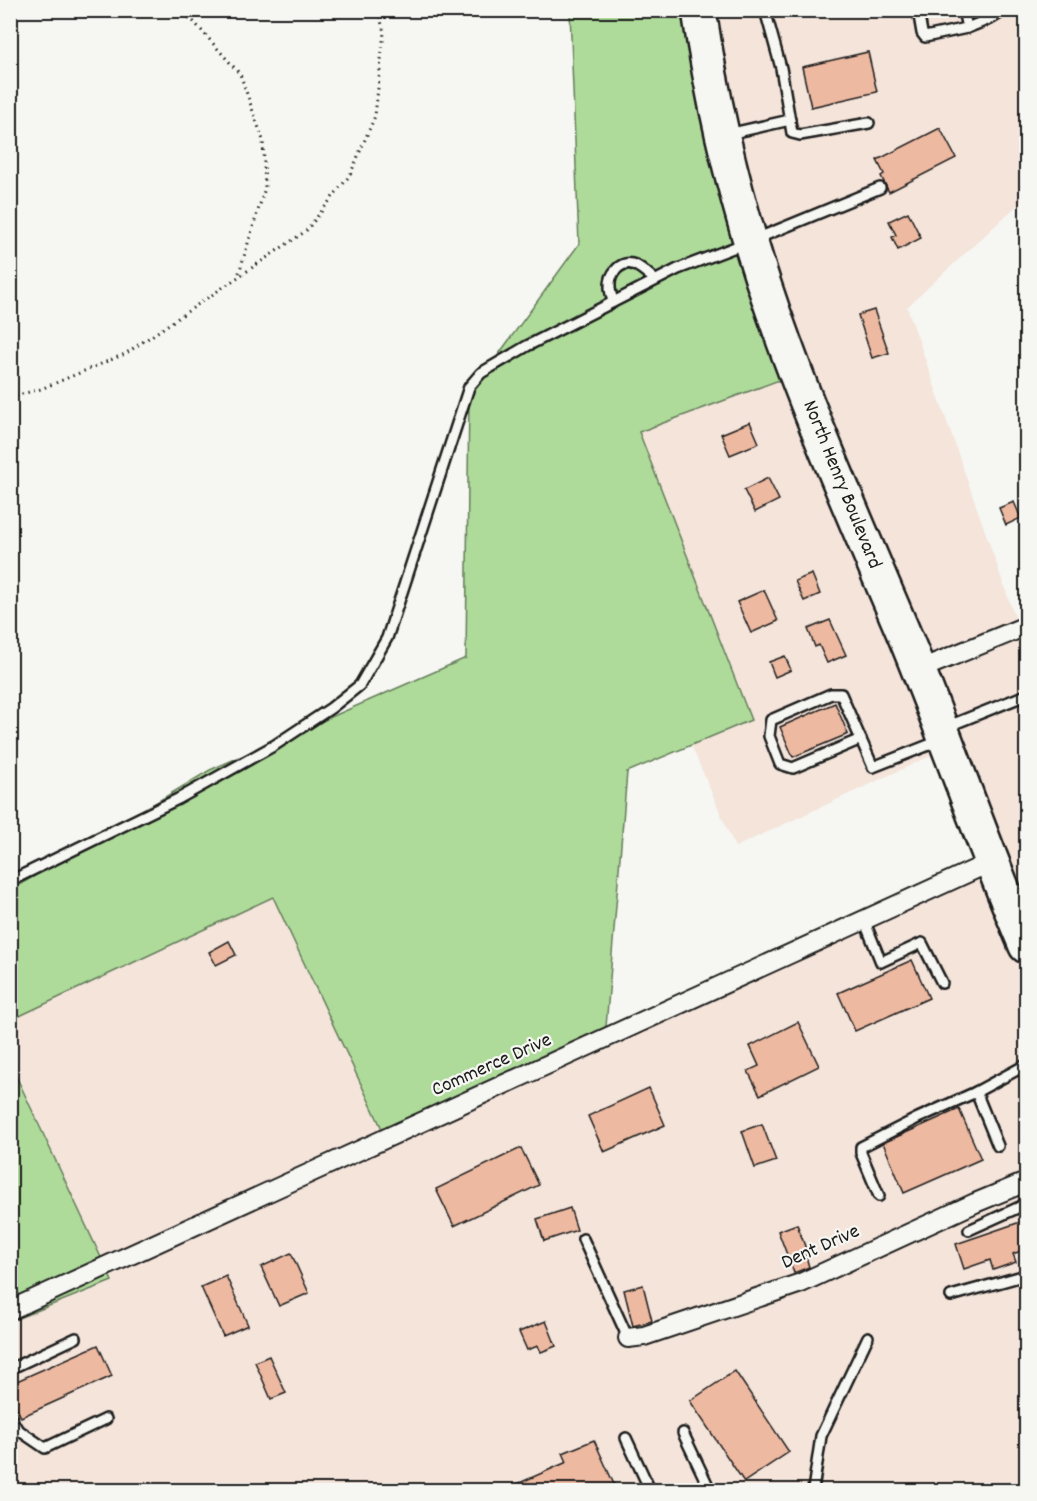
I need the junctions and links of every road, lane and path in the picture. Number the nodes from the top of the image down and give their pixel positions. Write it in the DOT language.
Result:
graph roads {
  1 [pos="179,10"];
  2 [pos="191,10"];
  3 [pos="378,10"];
  4 [pos="699,10"];
  5 [pos="765,10"];
  6 [pos="918,10"];
  7 [pos="963,10"];
  8 [pos="1005,10"];
  9 [pos="194,21"];
  10 [pos="967,28"];
  11 [pos="790,120"];
  12 [pos="869,123"];
  13 [pos="723,135"];
  14 [pos="880,188"];
  15 [pos="751,241"];
  16 [pos="238,277"];
  17 [pos="655,280"];
  18 [pos="613,302"];
  19 [pos="10,397"];
  20 [pos="1026,626"];
  21 [pos="918,670"];
  22 [pos="1026,695"];
  23 [pos="942,734"];
  24 [pos="861,740"];
  25 [pos="991,862"];
  26 [pos="10,881"];
  27 [pos="864,920"];
  28 [pos="1026,946"];
  29 [pos="942,983"];
  30 [pos="1026,1065"];
  31 [pos="976,1092"];
  32 [pos="998,1146"];
  33 [pos="1026,1182"];
  34 [pos="879,1196"];
  35 [pos="1026,1204"];
  36 [pos="969,1230"];
  37 [pos="583,1239"];
  38 [pos="1026,1275"];
  39 [pos="951,1296"];
  40 [pos="10,1310"];
  41 [pos="868,1337"];
  42 [pos="76,1338"];
  43 [pos="628,1338"];
  44 [pos="10,1369"];
  45 [pos="10,1416"];
  46 [pos="106,1419"];
  47 [pos="683,1433"];
  48 [pos="626,1438"];
  49 [pos="650,1491"];
  50 [pos="710,1491"];
  51 [pos="813,1491"];
  1 -- 9 [label="path"];
  2 -- 9 [label="path"];
  3 -- 16 [label="path"];
  4 -- 13 [label="highway, North Henry Boulevard"];
  5 -- 11 [label="lane"];
  6 -- 10 [label="lane"];
  7 -- 10 [label="lane"];
  8 -- 10 [label="lane"];
  9 -- 16 [label="path"];
  11 -- 12 [label="lane"];
  11 -- 13 [label="lane"];
  13 -- 15 [label="highway, North Henry Boulevard"];
  14 -- 15 [label="lane"];
  15 -- 17 [label="lane"];
  15 -- 21 [label="highway, North Henry Boulevard"];
  16 -- 19 [label="path"];
  17 -- 18 [label="lane"];
  17 -- 18 [label="lane"];
  18 -- 26 [label="lane"];
  20 -- 21 [label="street"];
  21 -- 23 [label="highway, North Henry Boulevard"];
  22 -- 23 [label="lane"];
  23 -- 24 [label="lane"];
  23 -- 25 [label="highway, North Henry Boulevard"];
  24 -- 24 [label="lane"];
  25 -- 27 [label="street, Commerce Drive"];
  25 -- 28 [label="highway, North Henry Boulevard"];
  27 -- 29 [label="lane"];
  27 -- 40 [label="street, Commerce Drive"];
  30 -- 31 [label="lane"];
  31 -- 32 [label="lane"];
  31 -- 34 [label="lane"];
  33 -- 43 [label="street, Dent Drive"];
  35 -- 36 [label="lane"];
  37 -- 43 [label="lane"];
  38 -- 39 [label="lane"];
  41 -- 51 [label="lane"];
  42 -- 44 [label="lane"];
  45 -- 46 [label="lane"];
  47 -- 50 [label="lane"];
  48 -- 49 [label="lane"];
}
